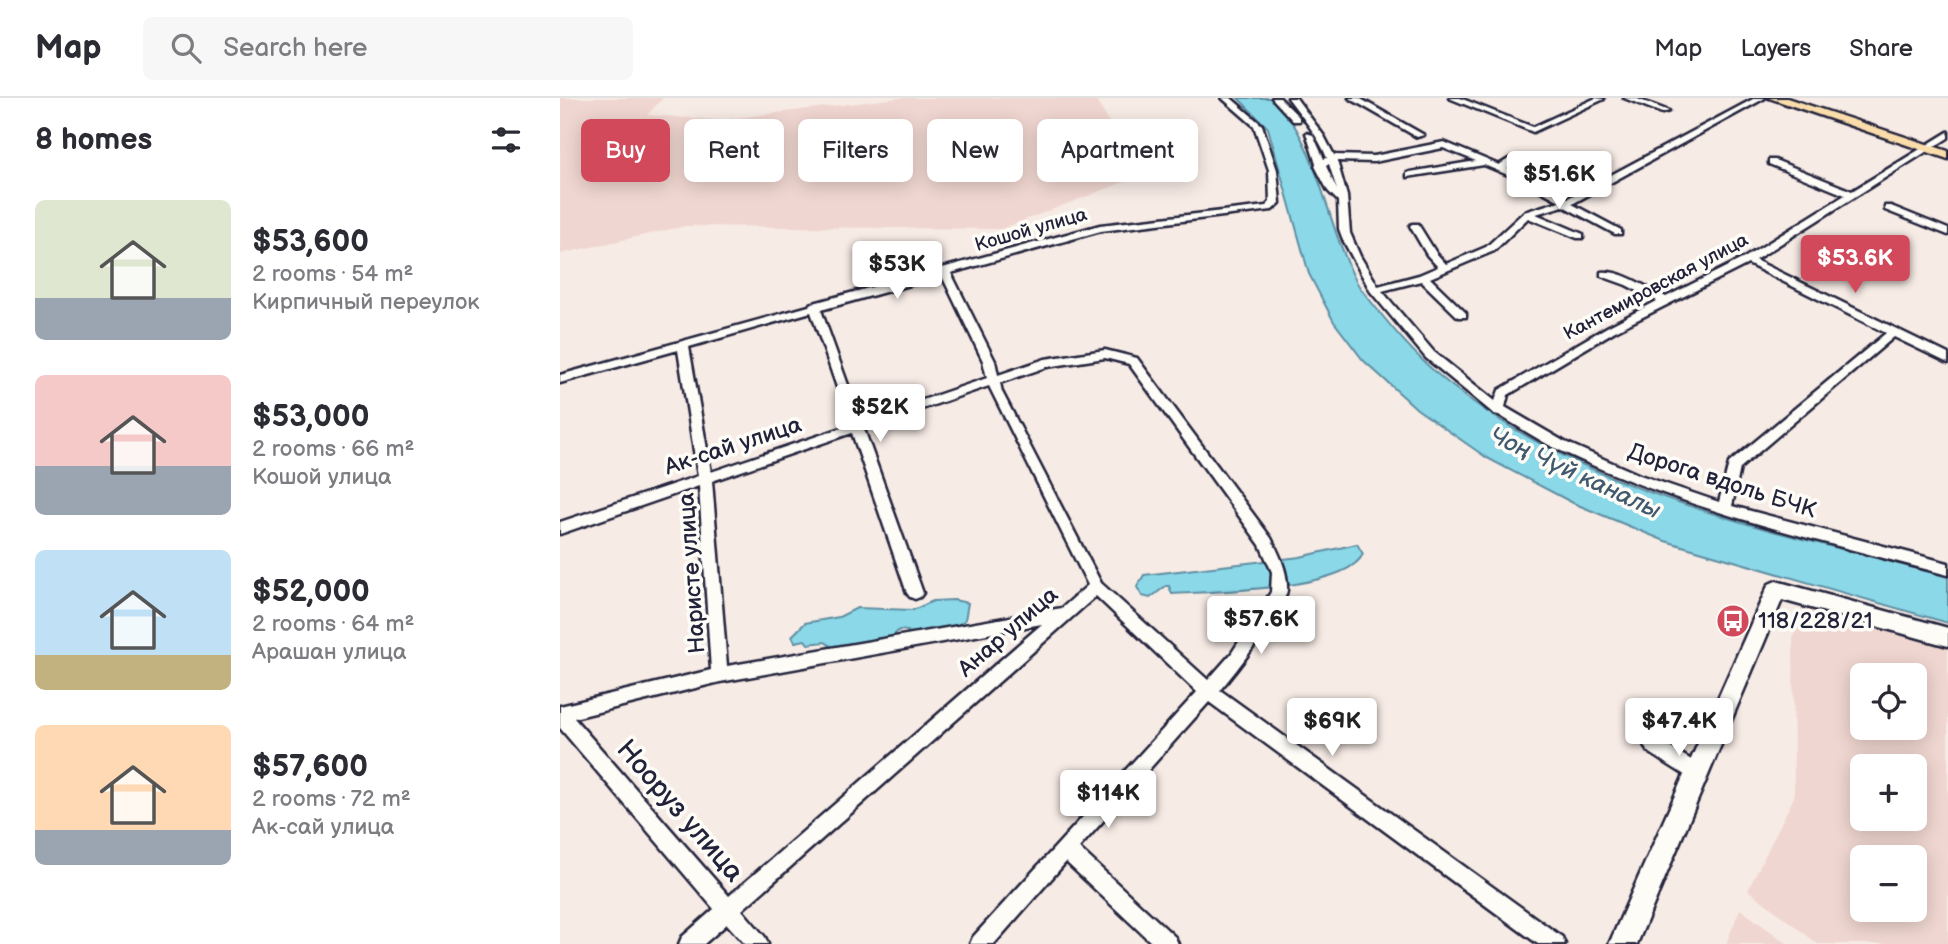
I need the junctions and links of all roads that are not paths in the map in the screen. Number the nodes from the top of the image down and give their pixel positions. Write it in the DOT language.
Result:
graph roads {
  1 [pos="1226,98"];
  2 [pos="1276,98"];
  3 [pos="1353,98"];
  4 [pos="1453,98"];
  5 [pos="1601,98"];
  6 [pos="1628,98"];
  7 [pos="1761,98"];
  8 [pos="1775,98"];
  9 [pos="1791,98"];
  10 [pos="1292,101"];
  11 [pos="1665,111"];
  12 [pos="1948,134"];
  13 [pos="1420,135"];
  14 [pos="1927,145"];
  15 [pos="1948,149"];
  16 [pos="1948,155"];
  17 [pos="1332,158"];
  18 [pos="1515,159"];
  19 [pos="1772,162"];
  20 [pos="1482,163"];
  21 [pos="1319,166"];
  22 [pos="1499,169"];
  23 [pos="1410,175"];
  24 [pos="1852,194"];
  25 [pos="1343,201"];
  26 [pos="1566,202"];
  27 [pos="1888,208"];
  28 [pos="1527,214"];
  29 [pos="1415,226"];
  30 [pos="1618,232"];
  31 [pos="1948,232"];
  32 [pos="1580,236"];
  33 [pos="1748,260"];
  34 [pos="1446,269"];
  35 [pos="945,272"];
  36 [pos="1605,274"];
  37 [pos="1423,277"];
  38 [pos="1375,290"];
  39 [pos="1665,302"];
  40 [pos="814,306"];
  41 [pos="1462,315"];
  42 [pos="1893,332"];
  43 [pos="682,345"];
  44 [pos="1948,359"];
  45 [pos="560,379"];
  46 [pos="994,381"];
  47 [pos="1498,411"];
  48 [pos="857,428"];
  49 [pos="705,478"];
  50 [pos="1725,508"];
  51 [pos="560,528"];
  52 [pos="1948,569"];
  53 [pos="1096,587"];
  54 [pos="915,593"];
  55 [pos="1066,614"];
  56 [pos="1948,636"];
  57 [pos="720,675"];
  58 [pos="1208,691"];
  59 [pos="560,714"];
  60 [pos="1653,745"];
  61 [pos="1697,773"];
  62 [pos="1065,848"];
  63 [pos="728,909"];
  64 [pos="689,944"];
  65 [pos="758,944"];
  66 [pos="980,944"];
  67 [pos="1168,944"];
  68 [pos="1555,944"];
  69 [pos="1623,944"];
  1 -- 35 [label="street, Кошой улица"];
  2 -- 10 [label="street"];
  3 -- 13 [label="street"];
  4 -- 5 [label="street"];
  6 -- 11 [label="street"];
  7 -- 26 [label="street"];
  8 -- 14 [label="main road"];
  9 -- 14 [label="main road"];
  10 -- 17 [label="street, Дорога вдоль БЧК"];
  10 -- 21 [label="street"];
  12 -- 14 [label="street, Кантемировская улица"];
  14 -- 15 [label="main road"];
  14 -- 16 [label="main road"];
  14 -- 24 [label="street, Кантемировская улица"];
  17 -- 20 [label="street"];
  17 -- 21 [label="street"];
  17 -- 25 [label="street, Дорога вдоль БЧК"];
  18 -- 22 [label="street"];
  19 -- 24 [label="street"];
  20 -- 22 [label="street"];
  20 -- 23 [label="street"];
  21 -- 25 [label="street"];
  22 -- 26 [label="street"];
  24 -- 33 [label="street, Кантемировская улица"];
  25 -- 38 [label="street, Дорога вдоль БЧК"];
  26 -- 28 [label="street"];
  26 -- 30 [label="street"];
  27 -- 31 [label="street"];
  28 -- 32 [label="street"];
  28 -- 34 [label="street"];
  29 -- 34 [label="street"];
  33 -- 39 [label="street, Кантемировская улица"];
  33 -- 42 [label="street"];
  34 -- 37 [label="street"];
  35 -- 40 [label="street, Кошой улица"];
  35 -- 46 [label="street"];
  36 -- 39 [label="street"];
  37 -- 38 [label="street"];
  37 -- 41 [label="street"];
  38 -- 47 [label="street, Дорога вдоль БЧК"];
  39 -- 47 [label="street, Кантемировская улица"];
  40 -- 43 [label="street, Кошой улица"];
  40 -- 48 [label="street"];
  42 -- 44 [label="street"];
  42 -- 50 [label="street"];
  43 -- 45 [label="street, Кошой улица"];
  43 -- 49 [label="street, Наристе улица"];
  46 -- 48 [label="street, Ак-сай улица"];
  46 -- 53 [label="street"];
  46 -- 58 [label="street, Ак-сай улица"];
  47 -- 50 [label="street, Дорога вдоль БЧК"];
  48 -- 49 [label="street, Ак-сай улица"];
  48 -- 54 [label="street"];
  49 -- 51 [label="street, Ак-сай улица"];
  49 -- 57 [label="street, Наристе улица"];
  50 -- 52 [label="street, Дорога вдоль БЧК"];
  53 -- 55 [label="street, Анар улица"];
  53 -- 58 [label="street"];
  55 -- 57 [label="street"];
  55 -- 63 [label="street, Анар улица"];
  56 -- 61 [label="street"];
  57 -- 59 [label="street"];
  58 -- 62 [label="street"];
  58 -- 68 [label="street"];
  59 -- 63 [label="street, Нооруз улица"];
  60 -- 61 [label="street"];
  61 -- 69 [label="street"];
  62 -- 66 [label="street"];
  62 -- 67 [label="street"];
  63 -- 64 [label="street, Анар улица"];
  63 -- 65 [label="street, Нооруз улица"];
}
